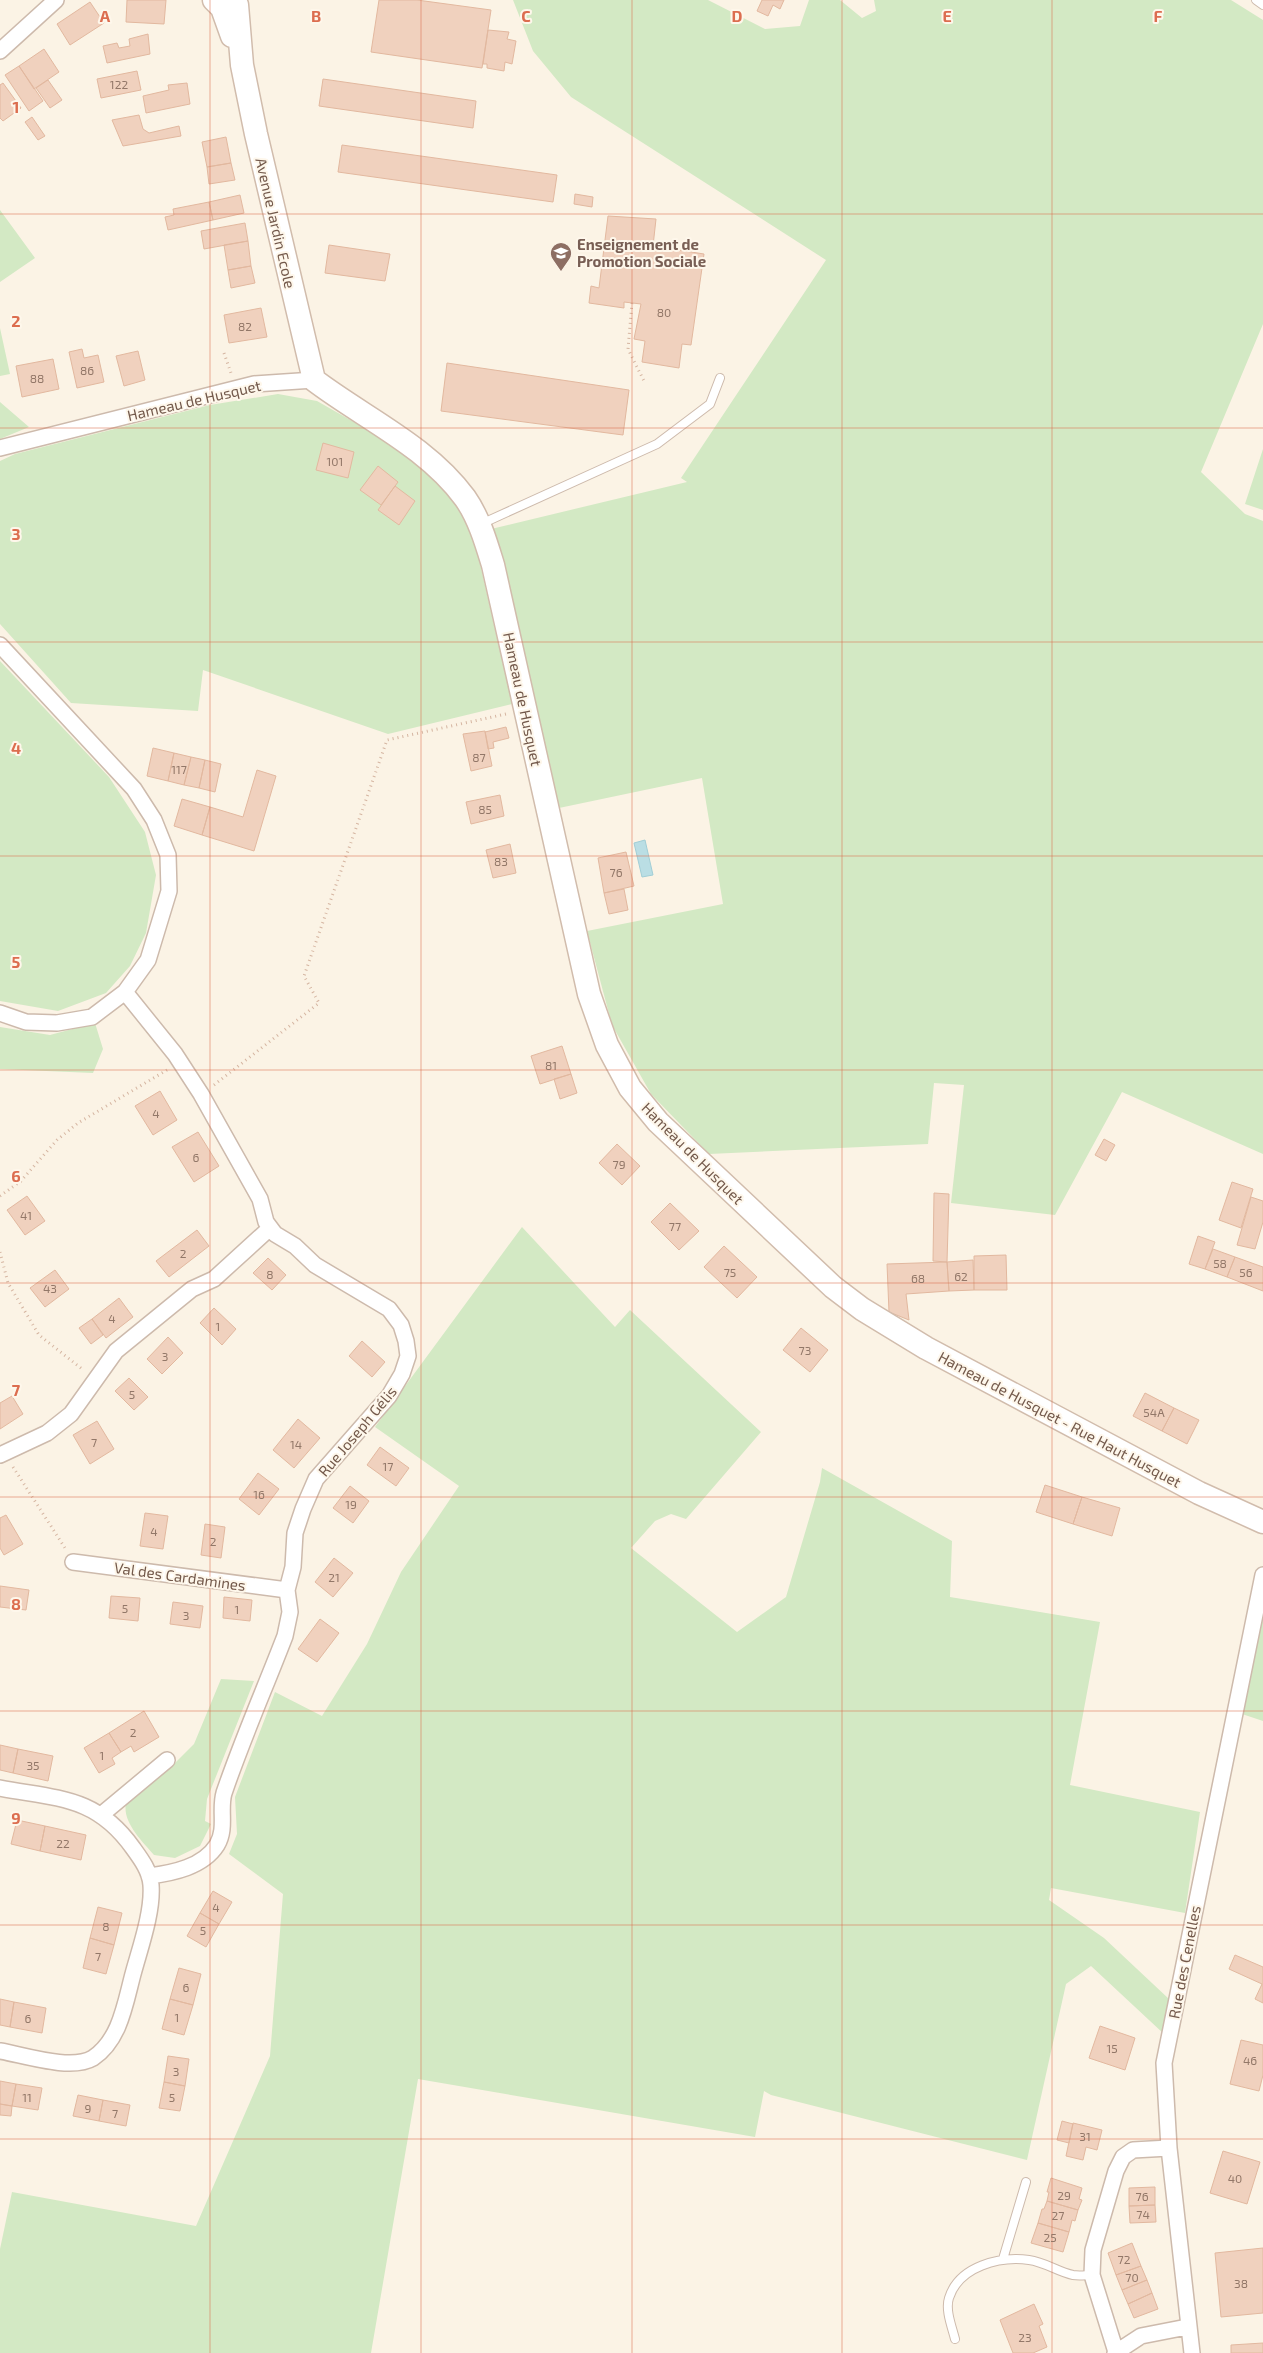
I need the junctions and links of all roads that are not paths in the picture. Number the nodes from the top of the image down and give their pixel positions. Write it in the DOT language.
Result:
graph roads {
  1 [pos="56,0"];
  2 [pos="1256,0"];
  3 [pos="229,3"];
  4 [pos="1263,4"];
  5 [pos="0,51"];
  6 [pos="720,378"];
  7 [pos="314,380"];
  8 [pos="0,448"];
  9 [pos="480,525"];
  10 [pos="0,645"];
  11 [pos="125,992"];
  12 [pos="0,1013"];
  13 [pos="270,1228"];
  14 [pos="862,1309"];
  15 [pos="2,1454"];
  16 [pos="1263,1522"];
  17 [pos="73,1562"];
  18 [pos="1263,1575"];
  19 [pos="287,1590"];
  20 [pos="167,1760"];
  21 [pos="0,1788"];
  22 [pos="101,1815"];
  23 [pos="149,1876"];
  24 [pos="0,2050"];
  25 [pos="1169,2148"];
  26 [pos="1026,2182"];
  27 [pos="1003,2259"];
  28 [pos="1092,2275"];
  29 [pos="1187,2327"];
  30 [pos="955,2339"];
  31 [pos="1115,2352"];
  32 [pos="1192,2353"];
  1 -- 5 [label="street"];
  2 -- 4 [label="lane"];
  3 -- 7 [label="street, Avenue Jardin Ecole"];
  6 -- 9 [label="lane"];
  7 -- 8 [label="street, Hameau de Husquet"];
  7 -- 9 [label="street, Hameau de Husquet"];
  9 -- 14 [label="street, Hameau de Husquet"];
  10 -- 11 [label="street"];
  11 -- 12 [label="street"];
  11 -- 13 [label="street"];
  13 -- 15 [label="street"];
  13 -- 19 [label="street, Rue Joseph Gélis"];
  14 -- 16 [label="street, Hameau de Husquet - Rue Haut Husquet"];
  17 -- 19 [label="street, Val des Cardamines"];
  18 -- 25 [label="street, Rue des Cenelles"];
  19 -- 23 [label="street, Rue Joseph Gélis"];
  20 -- 22 [label="street"];
  21 -- 22 [label="street"];
  22 -- 23 [label="street"];
  23 -- 24 [label="street"];
  25 -- 28 [label="street"];
  25 -- 29 [label="street, Rue des Cenelles"];
  26 -- 27 [label="lane"];
  27 -- 28 [label="lane"];
  27 -- 30 [label="lane"];
  28 -- 31 [label="street"];
  29 -- 31 [label="street"];
  29 -- 32 [label="street, Rue des Cenelles"];
}
